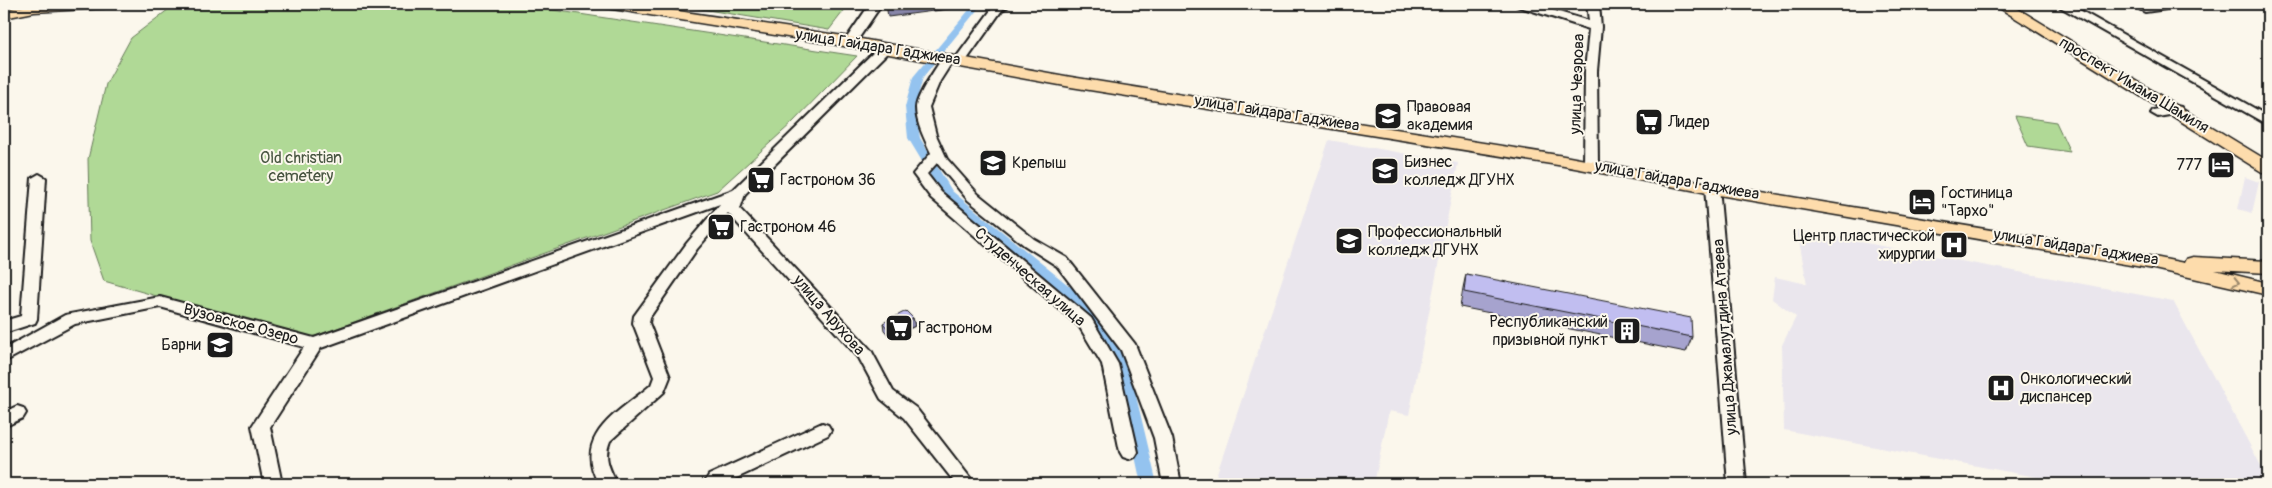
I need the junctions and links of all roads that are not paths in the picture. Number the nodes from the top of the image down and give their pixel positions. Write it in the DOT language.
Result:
graph roads {
  1 [pos="87,4"];
  2 [pos="104,4"];
  3 [pos="606,4"];
  4 [pos="613,4"];
  5 [pos="876,4"];
  6 [pos="1006,4"];
  7 [pos="1520,4"];
  8 [pos="1593,4"];
  9 [pos="2000,4"];
  10 [pos="2012,4"];
  11 [pos="2061,4"];
  12 [pos="2134,4"];
  13 [pos="2181,4"];
  14 [pos="4,5"];
  15 [pos="27,7"];
  16 [pos="4,15"];
  17 [pos="1595,27"];
  18 [pos="850,42"];
  19 [pos="884,48"];
  20 [pos="954,60"];
  21 [pos="2176,110"];
  22 [pos="2158,113"];
  23 [pos="2268,121"];
  24 [pos="938,153"];
  25 [pos="2268,153"];
  26 [pos="1591,165"];
  27 [pos="2268,168"];
  28 [pos="39,178"];
  29 [pos="1713,188"];
  30 [pos="738,193"];
  31 [pos="1990,235"];
  32 [pos="2268,267"];
  33 [pos="2268,289"];
  34 [pos="4,326"];
  35 [pos="315,344"];
  36 [pos="4,356"];
  37 [pos="822,430"];
  38 [pos="1129,452"];
  39 [pos="273,484"];
  40 [pos="608,484"];
  41 [pos="713,484"];
  42 [pos="966,484"];
  43 [pos="1172,484"];
  44 [pos="1736,484"];
  1 -- 15 [label="main road"];
  2 -- 15 [label="main road"];
  3 -- 18 [label="main road, улица Гайдара Гаджиева"];
  4 -- 18 [label="main road, улица Гайдара Гаджиева"];
  5 -- 18 [label="street"];
  6 -- 20 [label="street"];
  7 -- 17 [label="street"];
  8 -- 17 [label="street, улица Чеэрова"];
  9 -- 21 [label="main road, проспект Имама Шамиля"];
  10 -- 25 [label="main road, проспект Имама Шамиля"];
  11 -- 23 [label="street"];
  12 -- 13 [label="street"];
  14 -- 15 [label="main road"];
  15 -- 16 [label="main road"];
  17 -- 26 [label="street, улица Чеэрова"];
  18 -- 19 [label="main road, улица Гайдара Гаджиева"];
  19 -- 20 [label="main road, улица Гайдара Гаджиева"];
  19 -- 30 [label="street"];
  20 -- 24 [label="street"];
  20 -- 26 [label="main road, улица Гайдара Гаджиева"];
  21 -- 22 [label="street"];
  21 -- 27 [label="main road, проспект Имама Шамиля"];
  24 -- 38 [label="street, Студенческая улица"];
  24 -- 43 [label="street"];
  26 -- 29 [label="main road, улица Гайдара Гаджиева"];
  28 -- 34 [label="street"];
  29 -- 31 [label="main road, улица Гайдара Гаджиева"];
  29 -- 32 [label="main road, улица Гайдара Гаджиева"];
  29 -- 44 [label="street, улица Джамалутдина Атаева"];
  30 -- 35 [label="street"];
  30 -- 40 [label="street"];
  30 -- 42 [label="street, улица Арухова"];
  31 -- 33 [label="main road, улица Гайдара Гаджиева, one-way"];
  35 -- 36 [label="street, Вузовское Озеро"];
  35 -- 39 [label="street, Вузовское Озеро"];
  37 -- 41 [label="street"];
}
